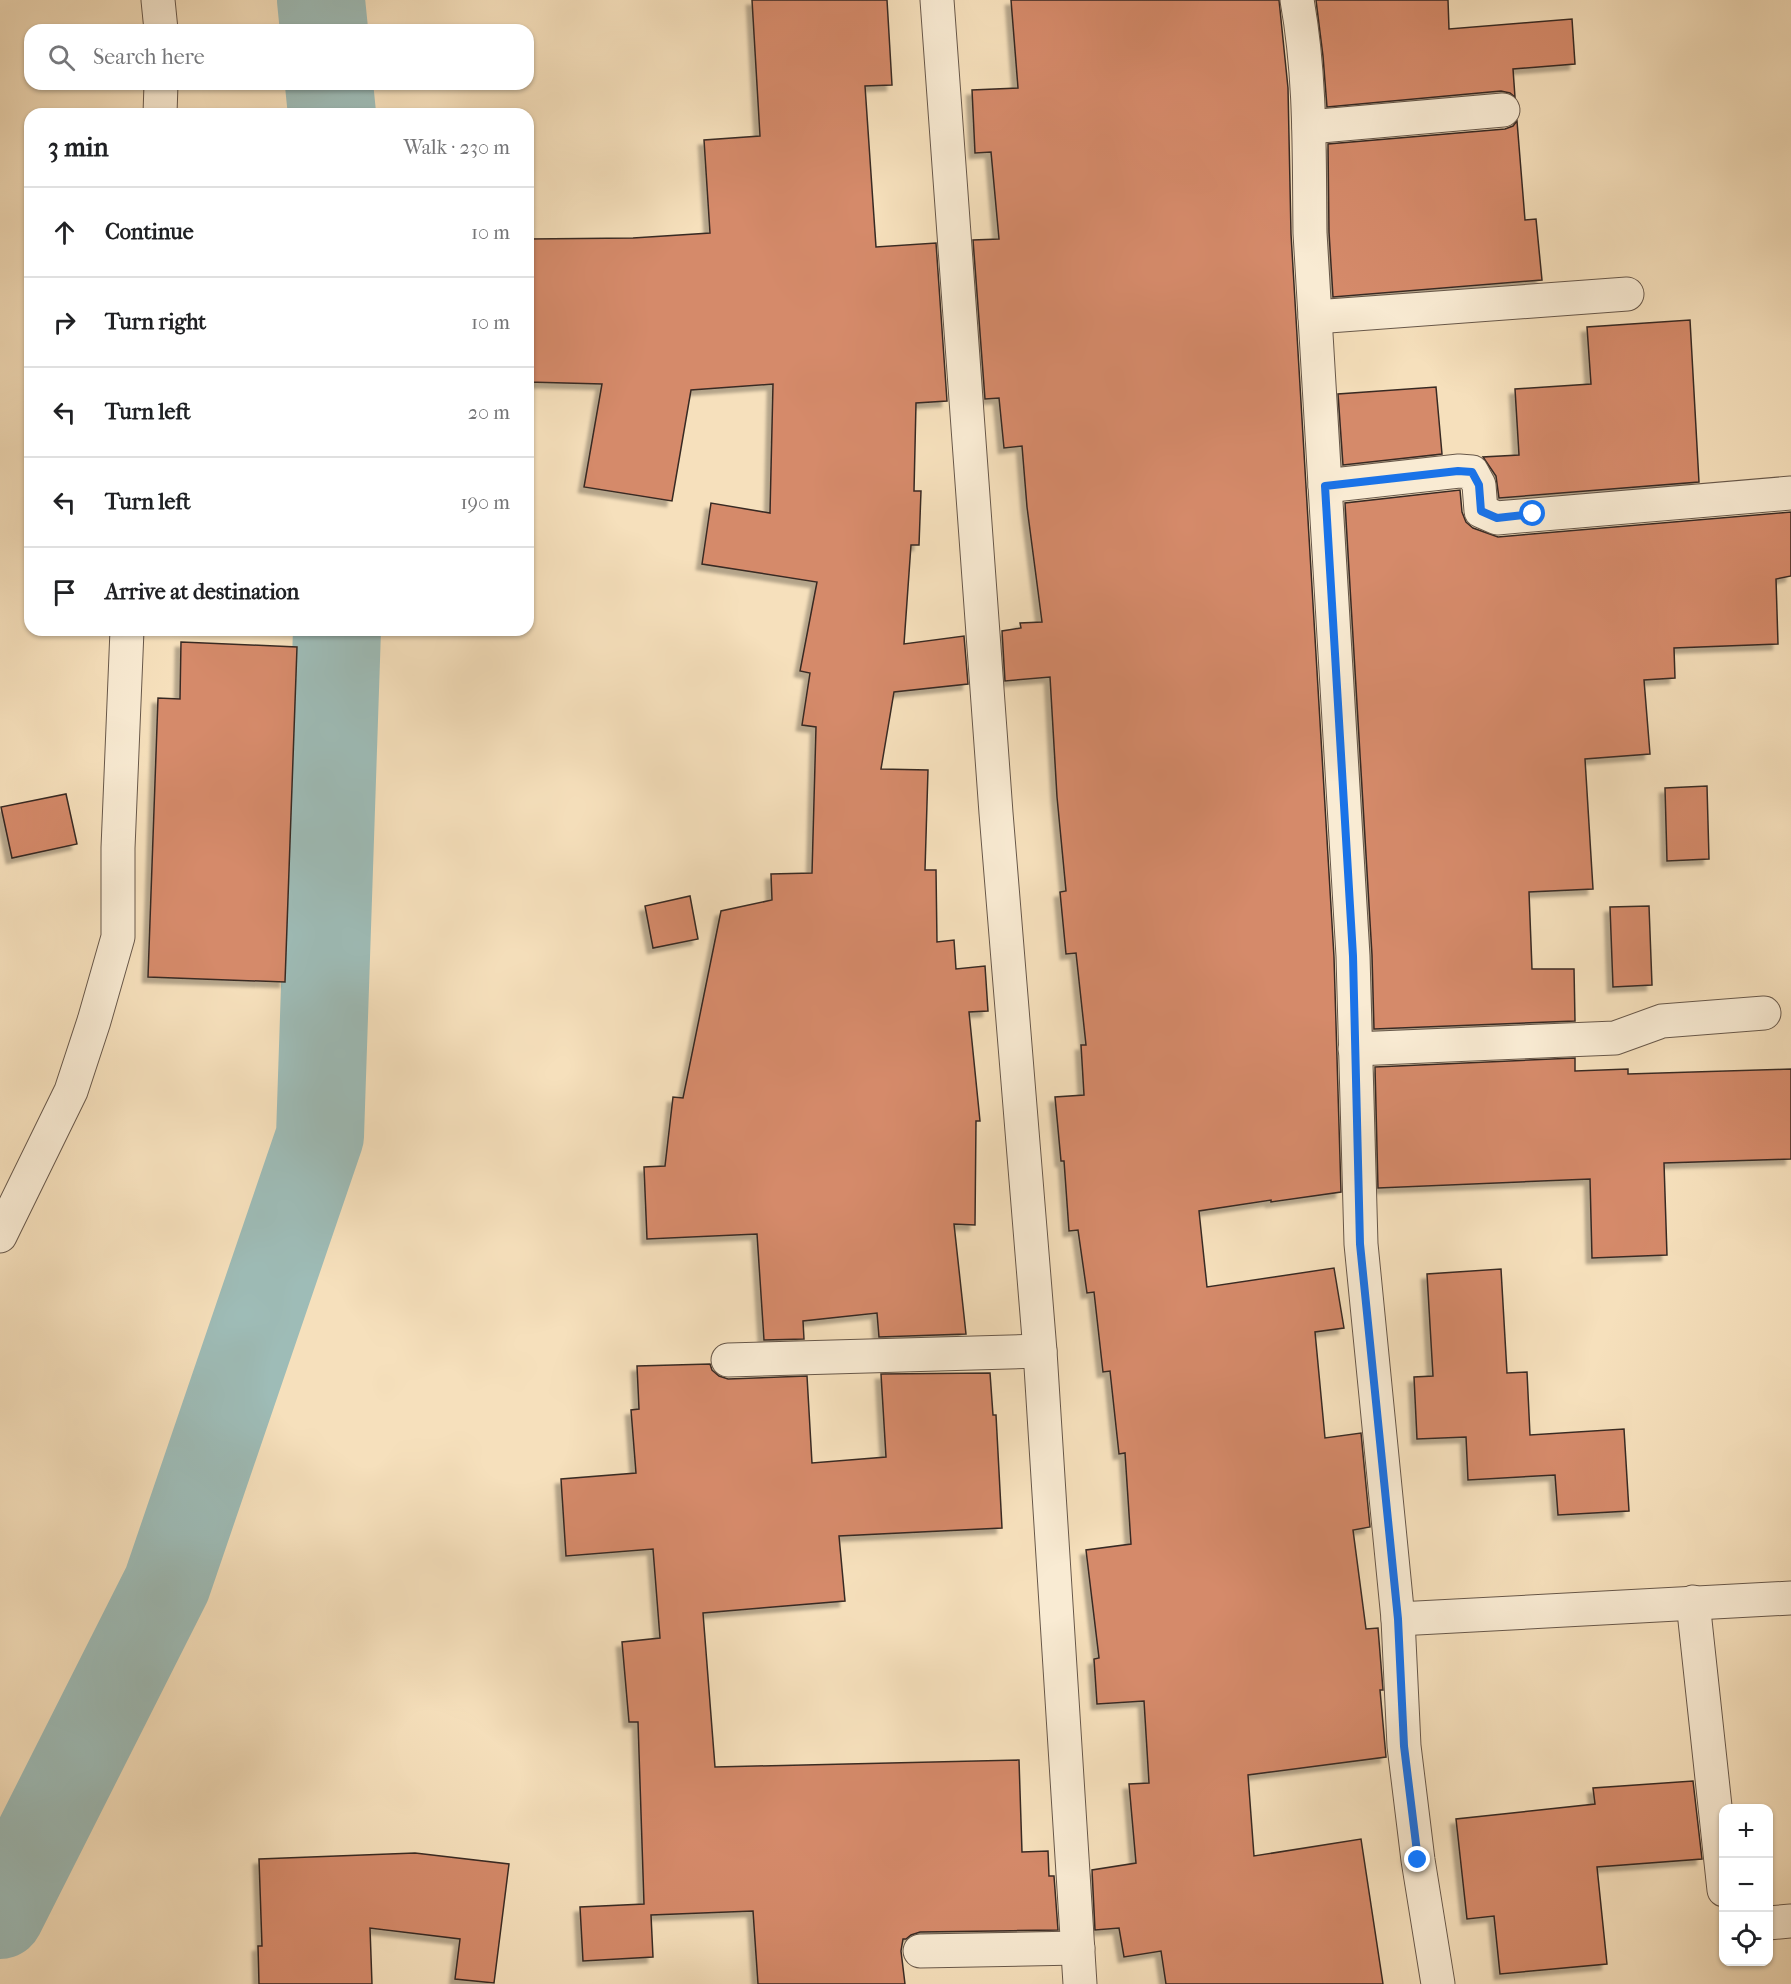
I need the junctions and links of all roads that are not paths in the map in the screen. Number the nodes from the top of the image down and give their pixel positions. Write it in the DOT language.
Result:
graph roads {
  1 [pos="158,0"];
  2 [pos="937,0"];
  3 [pos="1297,0"];
  4 [pos="160,24"];
  5 [pos="161,90"];
  6 [pos="160,108"];
  7 [pos="1503,110"];
  8 [pos="1309,127"];
  9 [pos="1627,294"];
  10 [pos="1315,317"];
  11 [pos="1325,486"];
  12 [pos="1791,493"];
  13 [pos="127,636"];
  14 [pos="1764,1013"];
  15 [pos="1355,1049"];
  16 [pos="0,1236"];
  17 [pos="1040,1351"];
  18 [pos="728,1360"];
  19 [pos="1791,1598"];
  20 [pos="1693,1602"];
  21 [pos="1398,1619"];
  22 [pos="1721,1858"];
  23 [pos="1791,1921"];
  24 [pos="1773,1923"];
  25 [pos="1078,1948"];
  26 [pos="920,1951"];
  27 [pos="1080,1984"];
  28 [pos="1438,1984"];
  1 -- 4 [label="street"];
  2 -- 17 [label="street"];
  3 -- 8 [label="street"];
  5 -- 6 [label="street"];
  7 -- 8 [label="street"];
  8 -- 10 [label="street"];
  9 -- 10 [label="street"];
  10 -- 11 [label="street"];
  11 -- 12 [label="street"];
  11 -- 15 [label="street"];
  13 -- 16 [label="street"];
  14 -- 15 [label="street"];
  15 -- 21 [label="street"];
  17 -- 18 [label="street"];
  17 -- 25 [label="street"];
  19 -- 20 [label="street"];
  20 -- 21 [label="street"];
  20 -- 22 [label="street"];
  21 -- 28 [label="street"];
  23 -- 24 [label="street"];
  25 -- 26 [label="street"];
  25 -- 27 [label="street"];
}
